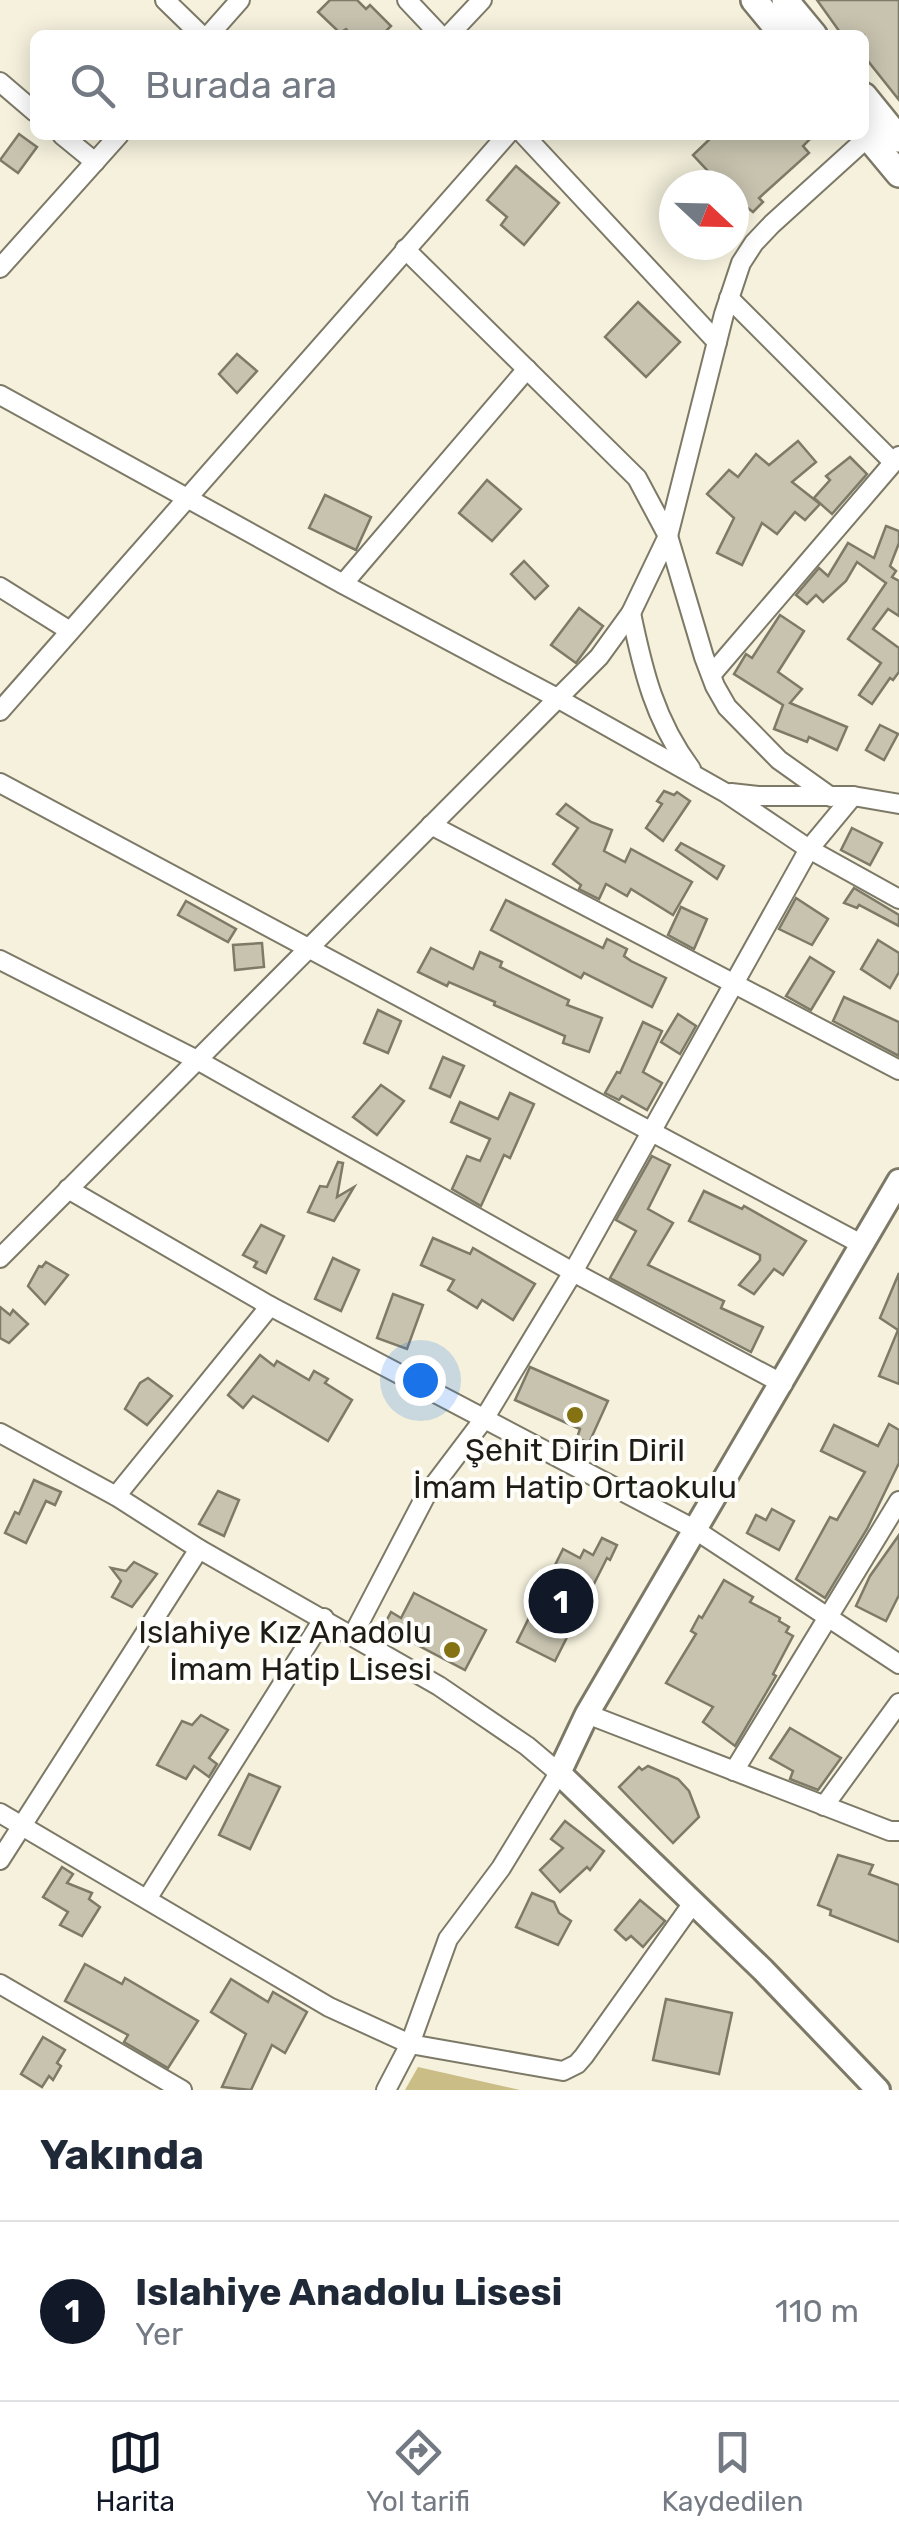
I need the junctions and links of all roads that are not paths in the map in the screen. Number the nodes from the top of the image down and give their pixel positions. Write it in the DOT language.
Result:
graph roads {
  1 [pos="165,0"];
  2 [pos="240,0"];
  3 [pos="407,0"];
  4 [pos="482,0"];
  5 [pos="754,0"];
  6 [pos="786,0"];
  7 [pos="196,30"];
  8 [pos="213,30"];
  9 [pos="435,30"];
  10 [pos="454,30"];
  11 [pos="779,30"];
  12 [pos="810,30"];
  13 [pos="0,82"];
  14 [pos="869,102"];
  15 [pos="30,108"];
  16 [pos="869,138"];
  17 [pos="899,139"];
  18 [pos="68,140"];
  19 [pos="115,140"];
  20 [pos="503,140"];
  21 [pos="529,140"];
  22 [pos="860,140"];
  23 [pos="95,162"];
  24 [pos="899,174"];
  25 [pos="405,249"];
  26 [pos="0,268"];
  27 [pos="729,298"];
  28 [pos="717,342"];
  29 [pos="527,369"];
  30 [pos="0,395"];
  31 [pos="896,459"];
  32 [pos="186,498"];
  33 [pos="668,536"];
  34 [pos="343,584"];
  35 [pos="0,587"];
  36 [pos="631,613"];
  37 [pos="70,631"];
  38 [pos="712,674"];
  39 [pos="556,698"];
  40 [pos="0,711"];
  41 [pos="698,778"];
  42 [pos="0,783"];
  43 [pos="726,793"];
  44 [pos="853,796"];
  45 [pos="831,797"];
  46 [pos="899,804"];
  47 [pos="431,825"];
  48 [pos="810,849"];
  49 [pos="899,899"];
  50 [pos="310,946"];
  51 [pos="0,960"];
  52 [pos="736,986"];
  53 [pos="199,1061"];
  54 [pos="899,1070"];
  55 [pos="650,1132"];
  56 [pos="899,1181"];
  57 [pos="68,1188"];
  58 [pos="861,1244"];
  59 [pos="0,1258"];
  60 [pos="573,1272"];
  61 [pos="270,1306"];
  62 [pos="783,1384"];
  63 [pos="484,1419"];
  64 [pos="0,1433"];
  65 [pos="116,1496"];
  66 [pos="899,1501"];
  67 [pos="694,1529"];
  68 [pos="198,1548"];
  69 [pos="324,1618"];
  70 [pos="828,1619"];
  71 [pos="353,1634"];
  72 [pos="899,1664"];
  73 [pos="899,1704"];
  74 [pos="587,1714"];
  75 [pos="734,1771"];
  76 [pos="559,1773"];
  77 [pos="824,1806"];
  78 [pos="0,1814"];
  79 [pos="22,1826"];
  80 [pos="899,1831"];
  81 [pos="0,1860"];
  82 [pos="147,1899"];
  83 [pos="693,1903"];
  84 [pos="0,1984"];
  85 [pos="410,2044"];
  86 [pos="182,2090"];
  87 [pos="386,2090"];
  88 [pos="878,2090"];
  1 -- 7 [label="street"];
  2 -- 8 [label="street"];
  3 -- 9 [label="street"];
  4 -- 10 [label="street"];
  5 -- 11 [label="main road"];
  6 -- 12 [label="main road"];
  13 -- 15 [label="street"];
  14 -- 17 [label="main road"];
  16 -- 24 [label="main road"];
  18 -- 23 [label="street"];
  19 -- 23 [label="street"];
  20 -- 25 [label="street"];
  21 -- 28 [label="street"];
  22 -- 27 [label="street"];
  23 -- 26 [label="street"];
  25 -- 29 [label="street"];
  25 -- 32 [label="street"];
  27 -- 28 [label="street"];
  27 -- 31 [label="street"];
  28 -- 33 [label="street"];
  29 -- 33 [label="street"];
  29 -- 34 [label="street"];
  30 -- 32 [label="street"];
  31 -- 38 [label="street"];
  32 -- 34 [label="street"];
  32 -- 37 [label="street"];
  33 -- 36 [label="street"];
  33 -- 38 [label="street"];
  34 -- 39 [label="street"];
  35 -- 37 [label="street"];
  36 -- 39 [label="street"];
  36 -- 41 [label="street"];
  37 -- 40 [label="street"];
  38 -- 45 [label="street"];
  39 -- 41 [label="street"];
  39 -- 47 [label="street"];
  41 -- 43 [label="street"];
  42 -- 50 [label="street"];
  43 -- 45 [label="street"];
  43 -- 48 [label="street"];
  44 -- 45 [label="street"];
  44 -- 46 [label="street"];
  44 -- 48 [label="street"];
  47 -- 50 [label="street"];
  47 -- 52 [label="street"];
  48 -- 49 [label="street"];
  48 -- 52 [label="street"];
  50 -- 53 [label="street"];
  50 -- 55 [label="street"];
  51 -- 53 [label="street"];
  52 -- 54 [label="street"];
  52 -- 55 [label="street"];
  53 -- 57 [label="street"];
  53 -- 60 [label="street"];
  55 -- 58 [label="street"];
  55 -- 60 [label="street"];
  56 -- 58 [label="street"];
  57 -- 59 [label="street"];
  57 -- 61 [label="street"];
  58 -- 62 [label="street"];
  60 -- 62 [label="street"];
  60 -- 63 [label="street"];
  61 -- 63 [label="street"];
  61 -- 65 [label="street"];
  62 -- 67 [label="street"];
  63 -- 67 [label="street"];
  63 -- 71 [label="street"];
  64 -- 65 [label="street"];
  65 -- 68 [label="street"];
  66 -- 70 [label="street"];
  67 -- 70 [label="street"];
  67 -- 74 [label="street"];
  68 -- 69 [label="street"];
  68 -- 79 [label="street"];
  69 -- 71 [label="street"];
  69 -- 82 [label="street"];
  70 -- 72 [label="street"];
  70 -- 75 [label="street"];
  71 -- 76 [label="street"];
  73 -- 77 [label="street"];
  74 -- 75 [label="street"];
  74 -- 76 [label="street"];
  75 -- 77 [label="street"];
  76 -- 83 [label="street"];
  76 -- 85 [label="street"];
  77 -- 80 [label="street"];
  78 -- 79 [label="street"];
  79 -- 81 [label="street"];
  79 -- 82 [label="street"];
  82 -- 85 [label="street"];
  83 -- 85 [label="street"];
  83 -- 88 [label="street"];
  84 -- 86 [label="street"];
  85 -- 87 [label="street"];
}
